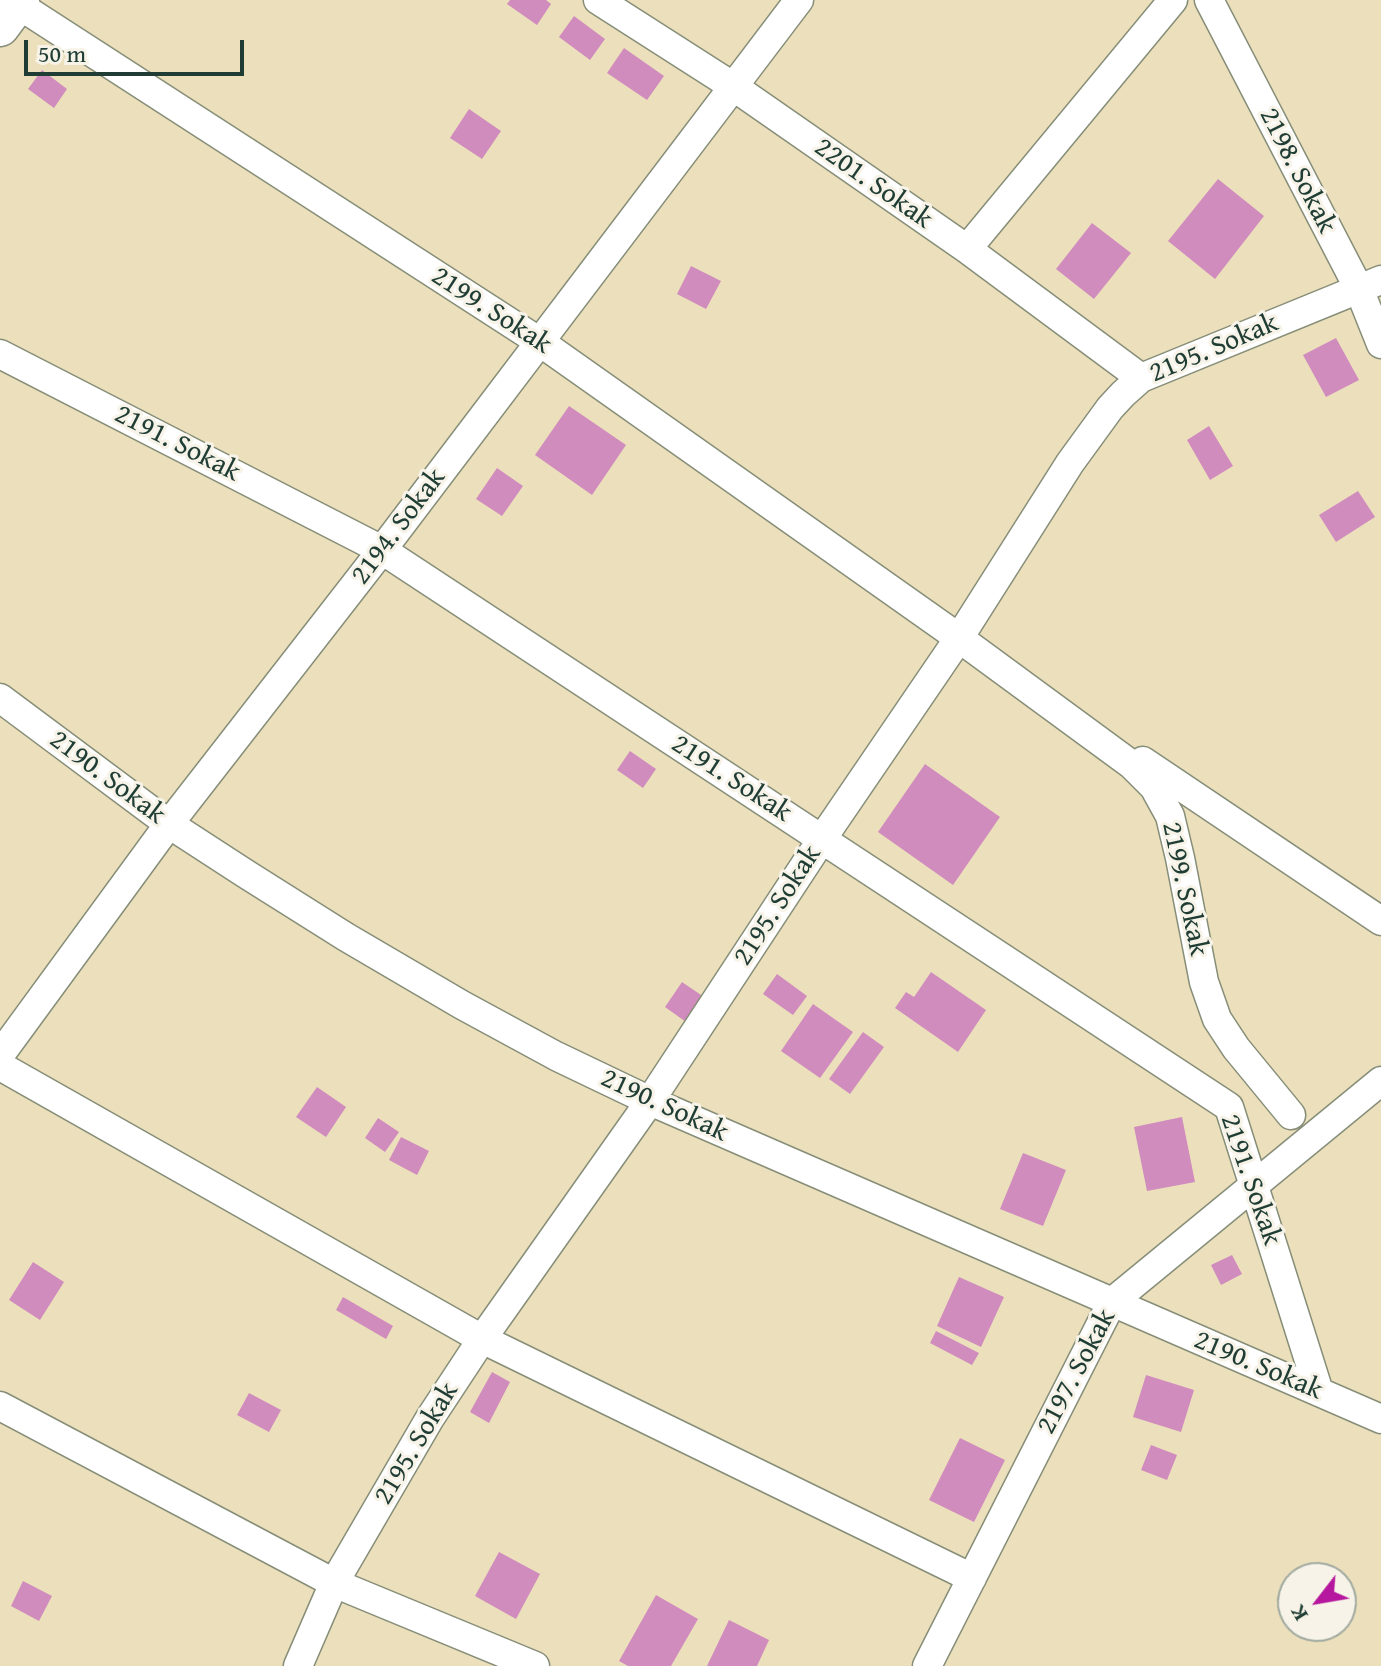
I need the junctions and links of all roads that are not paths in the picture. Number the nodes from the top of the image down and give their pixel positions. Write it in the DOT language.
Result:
graph roads {
  1 [pos="598,0"];
  2 [pos="799,0"];
  3 [pos="1173,0"];
  4 [pos="1209,0"];
  5 [pos="12,8"];
  6 [pos="734,87"];
  7 [pos="967,249"];
  8 [pos="1370,285"];
  9 [pos="540,342"];
  10 [pos="1381,344"];
  11 [pos="0,354"];
  12 [pos="1141,378"];
  13 [pos="382,550"];
  14 [pos="959,638"];
  15 [pos="0,698"];
  16 [pos="169,824"];
  17 [pos="822,839"];
  18 [pos="1381,921"];
  19 [pos="0,1055"];
  20 [pos="0,1066"];
  21 [pos="1381,1081"];
  22 [pos="650,1101"];
  23 [pos="1291,1115"];
  24 [pos="1254,1184"];
  25 [pos="1112,1302"];
  26 [pos="482,1339"];
  27 [pos="1319,1392"];
  28 [pos="0,1406"];
  29 [pos="1381,1419"];
  30 [pos="972,1578"];
  31 [pos="334,1583"];
  32 [pos="298,1666"];
  33 [pos="535,1666"];
  34 [pos="927,1666"];
  1 -- 6 [label="street, 2201. Sokak"];
  2 -- 6 [label="street, 2194. Sokak"];
  3 -- 7 [label="street"];
  4 -- 8 [label="street, 2198. Sokak"];
  5 -- 9 [label="street, 2199. Sokak"];
  6 -- 7 [label="street, 2201. Sokak"];
  6 -- 9 [label="street, 2194. Sokak"];
  7 -- 12 [label="street, 2201. Sokak"];
  8 -- 10 [label="street, 2198. Sokak"];
  8 -- 12 [label="street, 2195. Sokak"];
  9 -- 13 [label="street, 2194. Sokak"];
  9 -- 14 [label="street, 2199. Sokak"];
  11 -- 13 [label="street, 2191. Sokak"];
  12 -- 14 [label="street, 2195. Sokak"];
  13 -- 16 [label="street, 2194. Sokak"];
  13 -- 17 [label="street, 2191. Sokak"];
  14 -- 17 [label="street, 2195. Sokak"];
  14 -- 18 [label="street, 2199. Sokak"];
  14 -- 23 [label="street, 2199. Sokak"];
  15 -- 16 [label="street, 2190. Sokak"];
  16 -- 19 [label="street, 2194. Sokak"];
  16 -- 22 [label="street, 2190. Sokak"];
  17 -- 22 [label="street, 2195. Sokak"];
  17 -- 24 [label="street, 2191. Sokak"];
  20 -- 26 [label="street"];
  21 -- 24 [label="street, 2197. Sokak"];
  22 -- 25 [label="street, 2190. Sokak"];
  22 -- 26 [label="street, 2195. Sokak"];
  24 -- 25 [label="street, 2197. Sokak"];
  24 -- 27 [label="street, 2191. Sokak"];
  25 -- 27 [label="street, 2190. Sokak"];
  25 -- 30 [label="street, 2197. Sokak"];
  26 -- 30 [label="street"];
  26 -- 31 [label="street, 2195. Sokak"];
  27 -- 29 [label="street, 2190. Sokak"];
  28 -- 31 [label="street"];
  30 -- 34 [label="street, 2197. Sokak"];
  31 -- 32 [label="street, 2195. Sokak"];
  31 -- 33 [label="street"];
}
